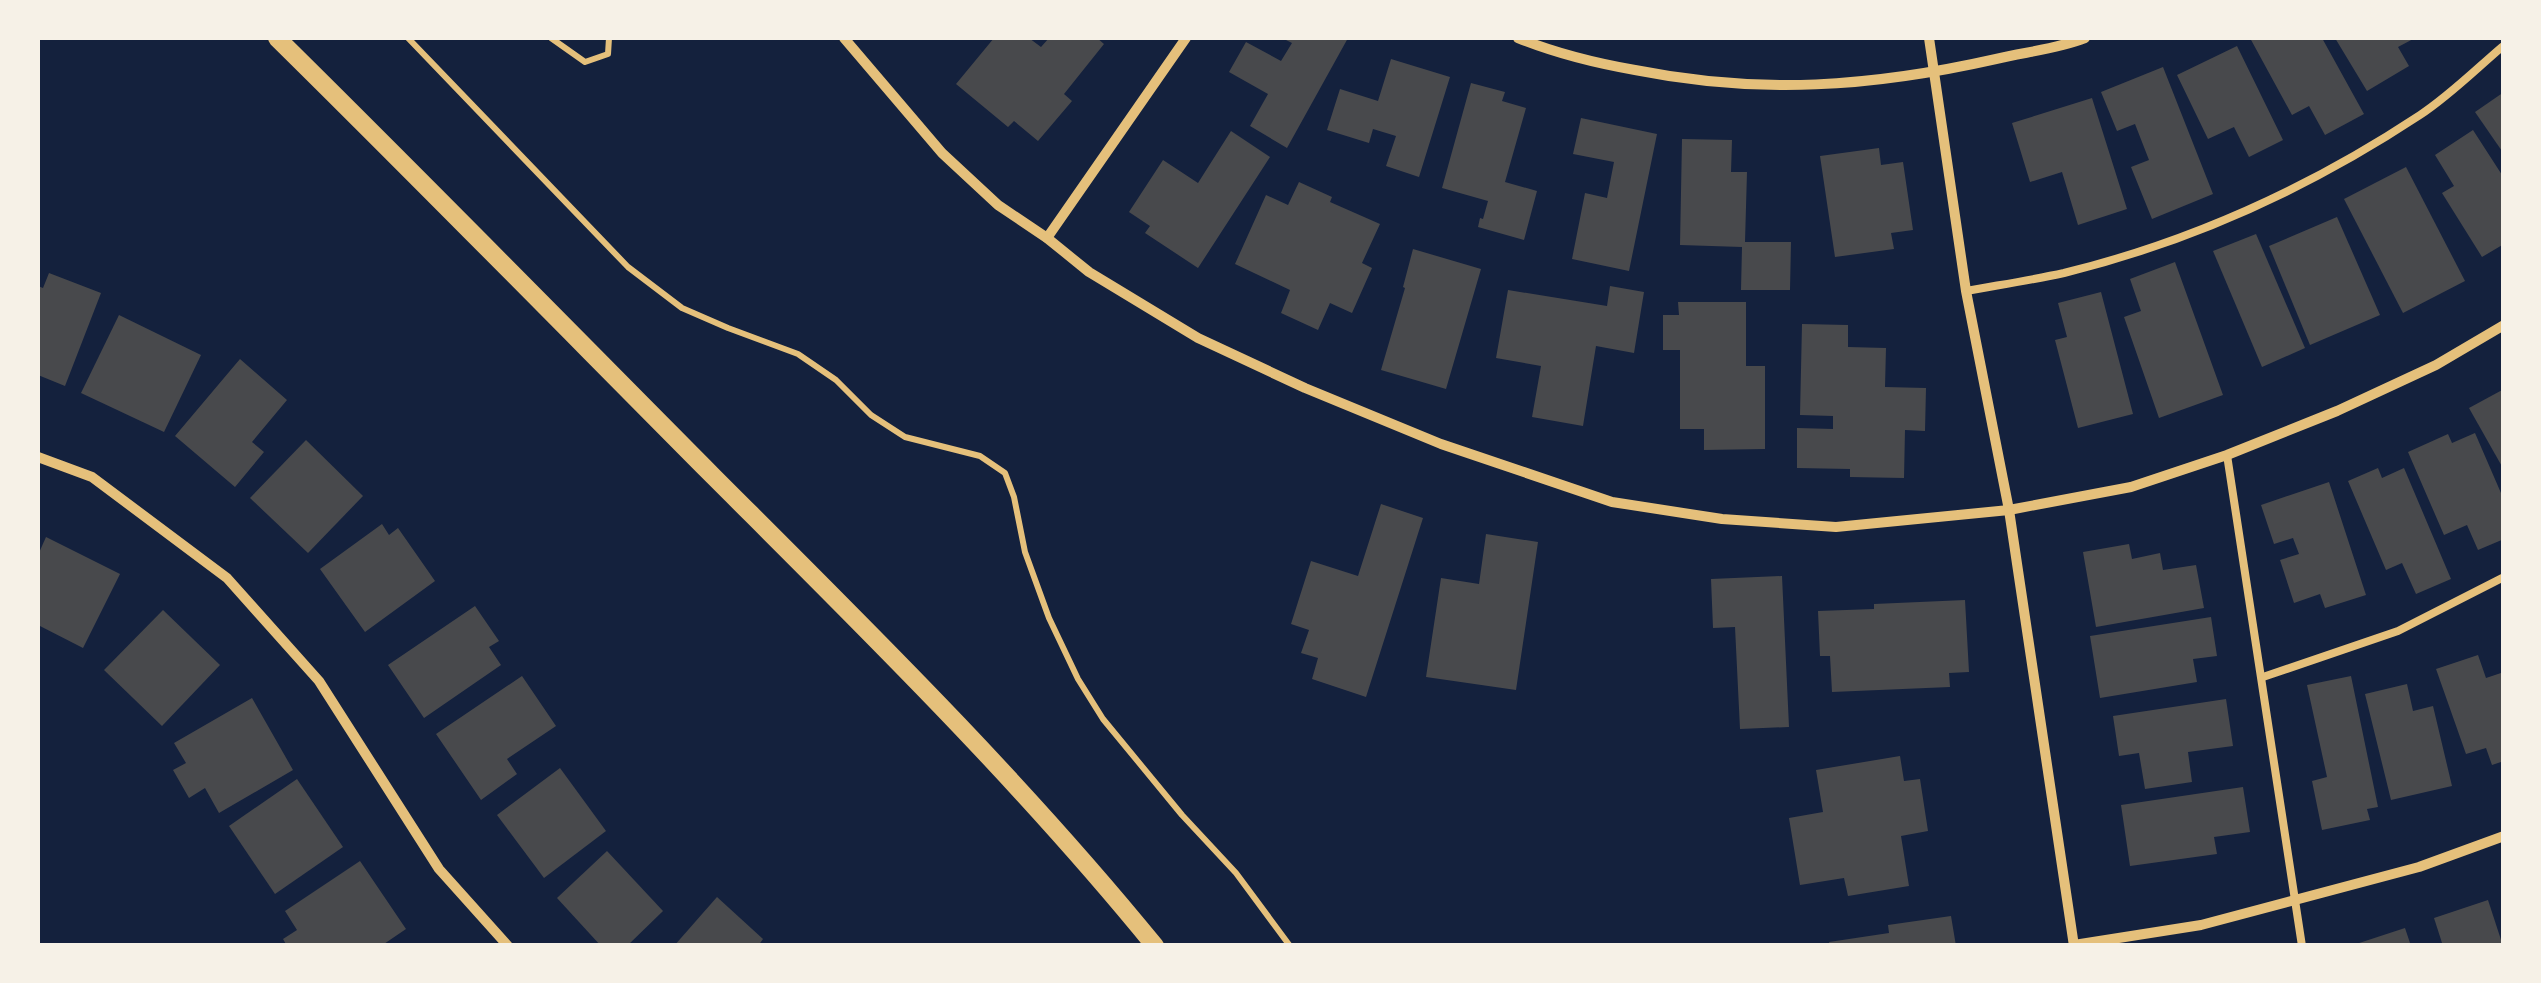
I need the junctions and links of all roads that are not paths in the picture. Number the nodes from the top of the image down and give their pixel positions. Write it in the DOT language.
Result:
graph roads {
  1 [pos="277,38"];
  2 [pos="844,38"];
  3 [pos="1186,38"];
  4 [pos="1518,38"];
  5 [pos="1929,38"];
  6 [pos="2085,38"];
  7 [pos="2491,38"];
  8 [pos="2503,48"];
  9 [pos="1934,73"];
  10 [pos="1047,238"];
  11 [pos="1966,292"];
  12 [pos="2504,325"];
  13 [pos="2227,455"];
  14 [pos="38,457"];
  15 [pos="2009,510"];
  16 [pos="2504,577"];
  17 [pos="2263,677"];
  18 [pos="2504,836"];
  19 [pos="2294,900"];
  20 [pos="2074,945"];
  21 [pos="508,946"];
  22 [pos="1154,946"];
  23 [pos="2302,946"];
  1 -- 22 [label="street"];
  2 -- 10 [label="street"];
  3 -- 10 [label="street"];
  4 -- 9 [label="street"];
  5 -- 9 [label="street"];
  6 -- 9 [label="street"];
  7 -- 8 [label="lane"];
  8 -- 11 [label="lane"];
  9 -- 11 [label="street"];
  10 -- 15 [label="street"];
  11 -- 15 [label="street"];
  12 -- 13 [label="street"];
  13 -- 15 [label="street"];
  13 -- 17 [label="lane"];
  14 -- 21 [label="street"];
  15 -- 20 [label="street"];
  16 -- 17 [label="lane"];
  17 -- 19 [label="lane"];
  18 -- 19 [label="street"];
  19 -- 20 [label="street"];
  19 -- 23 [label="lane"];
}
